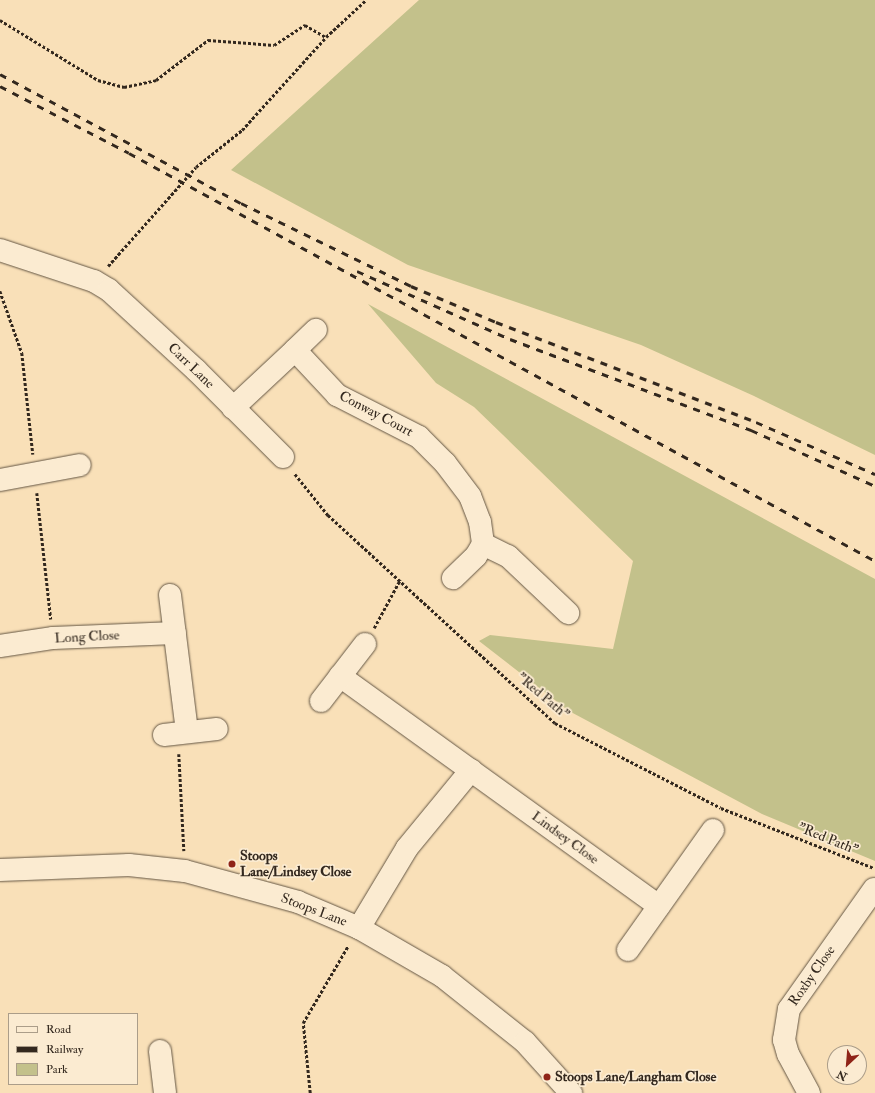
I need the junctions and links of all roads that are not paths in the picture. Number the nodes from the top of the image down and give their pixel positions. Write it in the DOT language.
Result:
graph roads {
  1 [pos="0,250"];
  2 [pos="316,330"];
  3 [pos="295,350"];
  4 [pos="233,408"];
  5 [pos="283,458"];
  6 [pos="80,465"];
  7 [pos="0,480"];
  8 [pos="482,544"];
  9 [pos="453,578"];
  10 [pos="170,595"];
  11 [pos="568,613"];
  12 [pos="174,633"];
  13 [pos="365,644"];
  14 [pos="0,646"];
  15 [pos="340,676"];
  16 [pos="322,701"];
  17 [pos="217,729"];
  18 [pos="471,770"];
  19 [pos="713,830"];
  20 [pos="0,870"];
  21 [pos="875,879"];
  22 [pos="659,906"];
  23 [pos="359,928"];
  24 [pos="628,950"];
  25 [pos="160,1051"];
  26 [pos="165,1093"];
  27 [pos="571,1093"];
  28 [pos="809,1093"];
  1 -- 4 [label="street, Carr Lane"];
  2 -- 3 [label="street"];
  3 -- 4 [label="street"];
  3 -- 8 [label="street, Conway Court"];
  4 -- 5 [label="street, Carr Lane"];
  6 -- 7 [label="street"];
  8 -- 9 [label="street"];
  8 -- 11 [label="street"];
  10 -- 12 [label="street"];
  12 -- 14 [label="street, Long Close"];
  12 -- 17 [label="street"];
  13 -- 15 [label="street"];
  15 -- 16 [label="street"];
  15 -- 18 [label="street, Lindsey Close"];
  18 -- 22 [label="street, Lindsey Close"];
  18 -- 23 [label="street"];
  19 -- 22 [label="street"];
  20 -- 23 [label="street, Stoops Lane"];
  21 -- 28 [label="street, Roxby Close"];
  22 -- 24 [label="street"];
  23 -- 27 [label="street, Stoops Lane"];
  25 -- 26 [label="street"];
}
